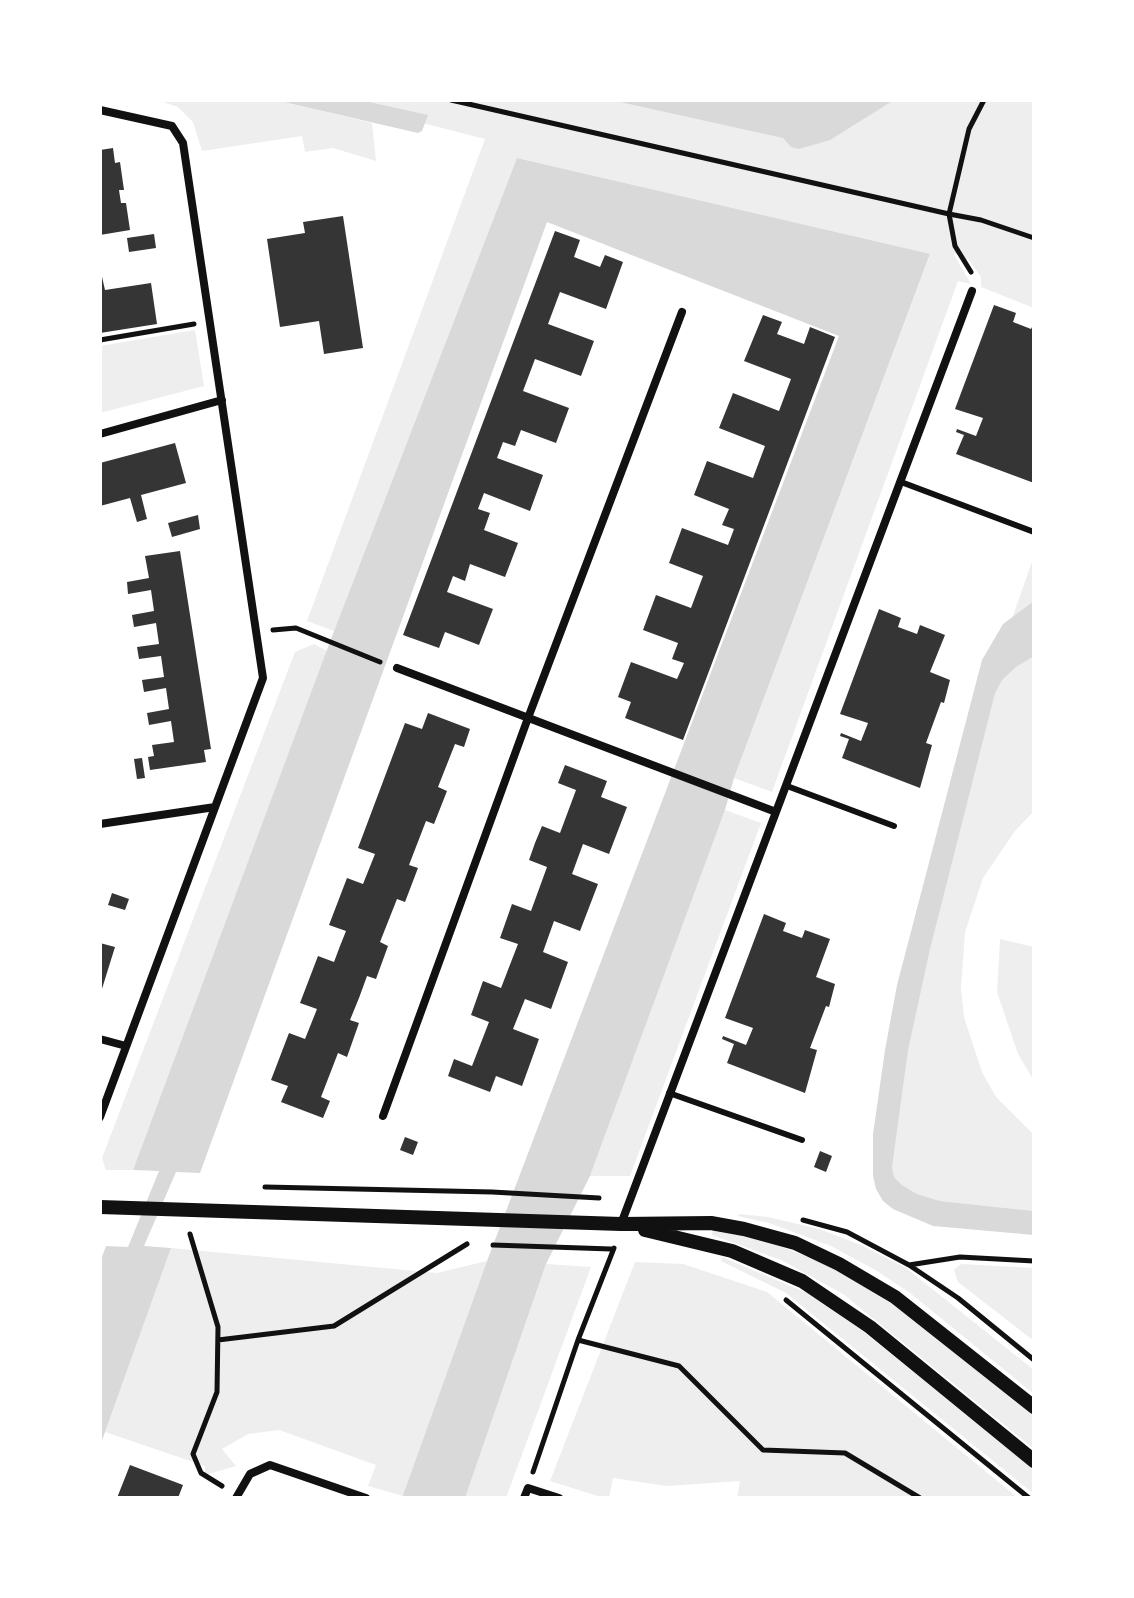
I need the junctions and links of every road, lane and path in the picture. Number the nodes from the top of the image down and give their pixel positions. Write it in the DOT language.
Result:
graph roads {
  1 [pos="451,100"];
  2 [pos="984,100"];
  3 [pos="100,110"];
  4 [pos="949,214"];
  5 [pos="1034,238"];
  6 [pos="972,291"];
  7 [pos="682,312"];
  8 [pos="210,321"];
  9 [pos="100,340"];
  10 [pos="222,400"];
  11 [pos="100,434"];
  12 [pos="901,482"];
  13 [pos="1034,532"];
  14 [pos="256,632"];
  15 [pos="397,668"];
  16 [pos="528,718"];
  17 [pos="787,786"];
  18 [pos="215,807"];
  19 [pos="776,812"];
  20 [pos="100,824"];
  21 [pos="894,826"];
  22 [pos="100,1039"];
  23 [pos="126,1046"];
  24 [pos="669,1093"];
  25 [pos="383,1116"];
  26 [pos="100,1117"];
  27 [pos="802,1140"];
  28 [pos="257,1187"];
  29 [pos="594,1198"];
  30 [pos="100,1207"];
  31 [pos="621,1224"];
  32 [pos="190,1234"];
  33 [pos="613,1249"];
  34 [pos="627,1249"];
  35 [pos="1034,1261"];
  36 [pos="909,1265"];
  37 [pos="782,1298"];
  38 [pos="218,1340"];
  39 [pos="578,1340"];
  40 [pos="1034,1407"];
  41 [pos="1034,1461"];
  42 [pos="528,1488"];
  43 [pos="237,1496"];
  44 [pos="366,1498"];
  45 [pos="524,1498"];
  46 [pos="559,1498"];
  47 [pos="920,1498"];
  48 [pos="1029,1498"];
  1 -- 4 [label="path"];
  2 -- 4 [label="path"];
  3 -- 8 [label="street"];
  4 -- 5 [label="path"];
  4 -- 6 [label="path"];
  6 -- 12 [label="street"];
  7 -- 16 [label="street"];
  8 -- 9 [label="path"];
  8 -- 10 [label="street"];
  10 -- 11 [label="street"];
  10 -- 14 [label="street"];
  12 -- 13 [label="lane"];
  12 -- 17 [label="street"];
  14 -- 15 [label="path"];
  14 -- 18 [label="street"];
  15 -- 16 [label="street"];
  16 -- 19 [label="street"];
  16 -- 25 [label="street"];
  17 -- 19 [label="street"];
  17 -- 21 [label="lane"];
  18 -- 20 [label="street"];
  18 -- 23 [label="street"];
  19 -- 24 [label="street"];
  22 -- 23 [label="street"];
  23 -- 26 [label="street"];
  24 -- 27 [label="lane"];
  24 -- 31 [label="street"];
  28 -- 29 [label="path"];
  30 -- 31 [label="street"];
  31 -- 40 [label="street"];
  31 -- 41 [label="street"];
  32 -- 38 [label="path"];
  33 -- 34 [label="path"];
  33 -- 38 [label="path"];
  33 -- 39 [label="path"];
  35 -- 36 [label="path"];
  37 -- 48 [label="path"];
  38 -- 43 [label="path"];
  39 -- 42 [label="path"];
  39 -- 47 [label="path"];
  42 -- 45 [label="street"];
  42 -- 46 [label="street"];
  43 -- 44 [label="street"];
}
